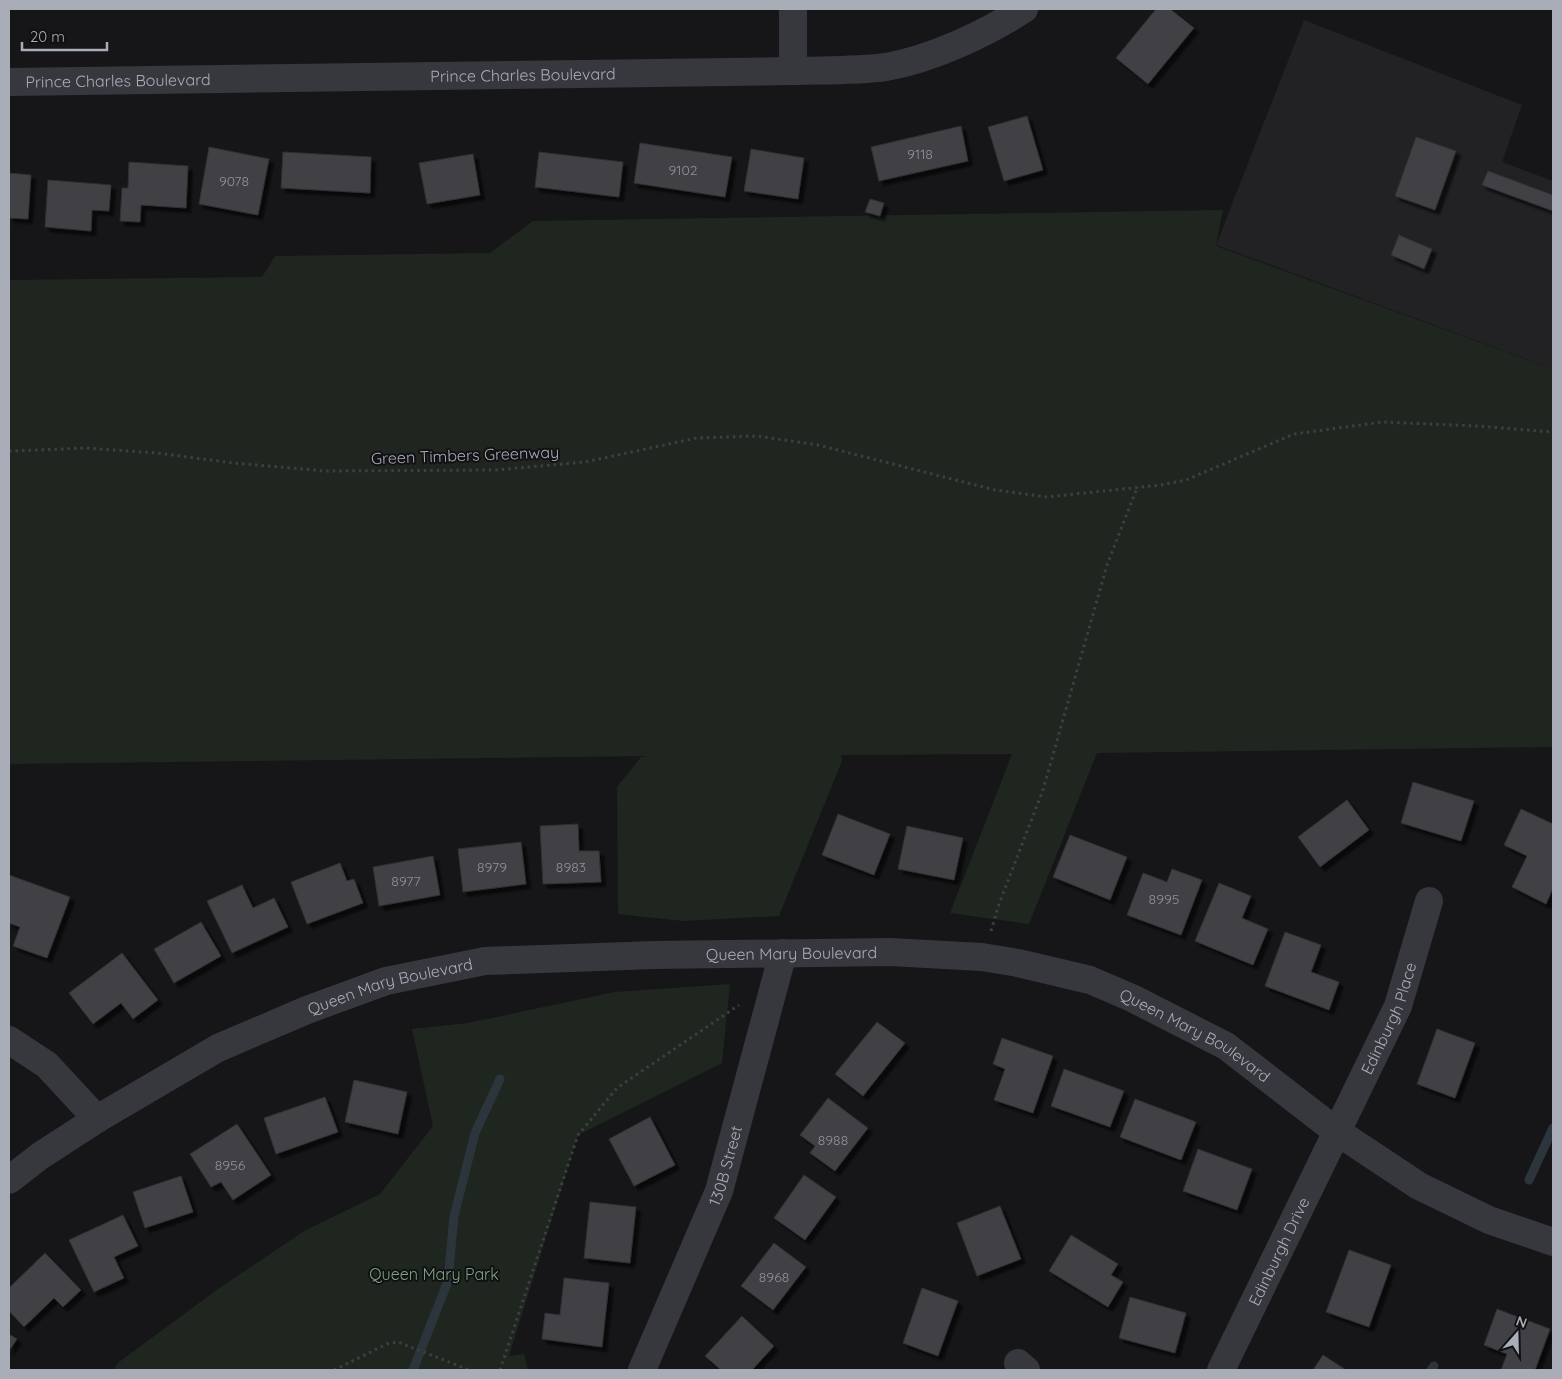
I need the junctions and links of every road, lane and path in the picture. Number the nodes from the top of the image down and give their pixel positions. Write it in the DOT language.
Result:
graph roads {
  1 [pos="793,9"];
  2 [pos="1024,9"];
  3 [pos="794,71"];
  4 [pos="9,82"];
  5 [pos="1553,432"];
  6 [pos="9,452"];
  7 [pos="1137,488"];
  8 [pos="1430,900"];
  9 [pos="988,939"];
  10 [pos="783,953"];
  11 [pos="747,1000"];
  12 [pos="9,1040"];
  13 [pos="97,1119"];
  14 [pos="1336,1131"];
  15 [pos="9,1180"];
  16 [pos="1553,1242"];
  17 [pos="334,1370"];
  18 [pos="469,1370"];
  19 [pos="500,1370"];
  20 [pos="642,1370"];
  21 [pos="1221,1370"];
  1 -- 3 [label="street"];
  2 -- 3 [label="street, Prince Charles Boulevard"];
  3 -- 4 [label="street, Prince Charles Boulevard"];
  5 -- 7 [label="path"];
  6 -- 7 [label="path, Green Timbers Greenway"];
  7 -- 9 [label="path"];
  8 -- 14 [label="street, Edinburgh Place"];
  10 -- 13 [label="street, Queen Mary Boulevard"];
  10 -- 14 [label="street, Queen Mary Boulevard"];
  10 -- 20 [label="street, 130B Street"];
  11 -- 19 [label="path"];
  12 -- 13 [label="street"];
  13 -- 15 [label="street, Queen Mary Boulevard"];
  14 -- 16 [label="street, Queen Mary Boulevard"];
  14 -- 21 [label="street, Edinburgh Drive"];
  17 -- 18 [label="path"];
}
